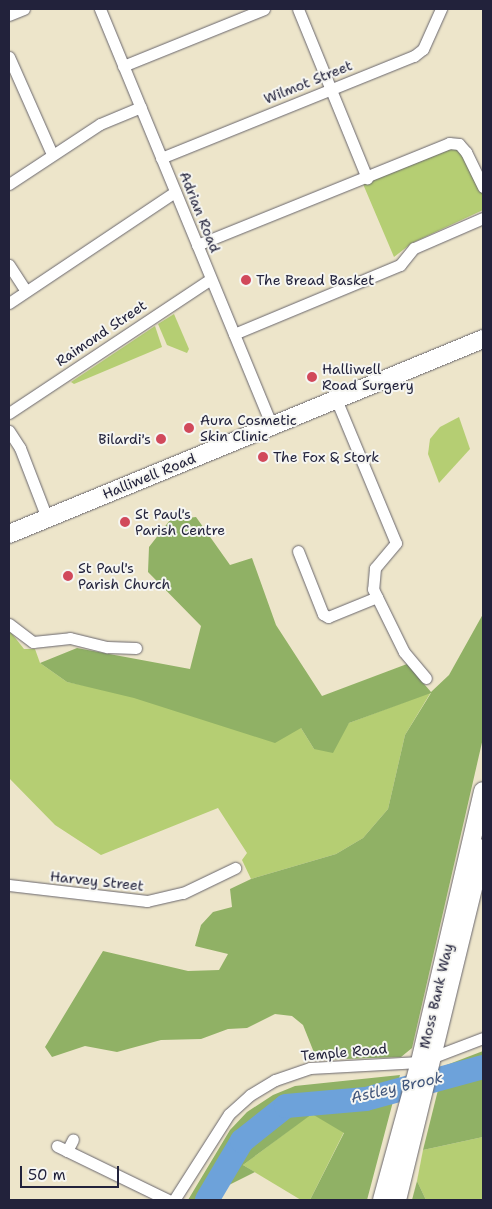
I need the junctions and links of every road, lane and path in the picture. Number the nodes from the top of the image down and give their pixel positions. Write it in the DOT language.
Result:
graph roads {
  1 [pos="24,9"];
  2 [pos="100,9"];
  3 [pos="264,9"];
  4 [pos="298,9"];
  5 [pos="441,9"];
  6 [pos="9,16"];
  7 [pos="9,57"];
  8 [pos="123,66"];
  9 [pos="331,89"];
  10 [pos="141,107"];
  11 [pos="52,154"];
  12 [pos="161,158"];
  13 [pos="367,178"];
  14 [pos="9,184"];
  15 [pos="483,187"];
  16 [pos="175,192"];
  17 [pos="483,218"];
  18 [pos="197,245"];
  19 [pos="9,265"];
  20 [pos="211,279"];
  21 [pos="26,291"];
  22 [pos="9,303"];
  23 [pos="234,334"];
  24 [pos="483,340"];
  25 [pos="336,399"];
  26 [pos="9,413"];
  27 [pos="272,426"];
  28 [pos="9,431"];
  29 [pos="47,518"];
  30 [pos="9,534"];
  31 [pos="298,551"];
  32 [pos="377,597"];
  33 [pos="9,624"];
  34 [pos="136,648"];
  35 [pos="426,678"];
  36 [pos="483,791"];
  37 [pos="483,848"];
  38 [pos="235,868"];
  39 [pos="9,886"];
  40 [pos="483,1038"];
  41 [pos="427,1059"];
  42 [pos="73,1139"];
  43 [pos="168,1200"];
  44 [pos="174,1200"];
  45 [pos="382,1200"];
  46 [pos="397,1200"];
  1 -- 6 [label="street"];
  2 -- 8 [label="street, Adrian Road"];
  3 -- 8 [label="street"];
  4 -- 9 [label="street"];
  5 -- 9 [label="street, Wilmot Street"];
  7 -- 11 [label="street"];
  8 -- 10 [label="street, Adrian Road"];
  9 -- 12 [label="street, Wilmot Street"];
  9 -- 13 [label="street"];
  10 -- 11 [label="street"];
  10 -- 12 [label="street, Adrian Road"];
  11 -- 14 [label="street"];
  12 -- 16 [label="street, Adrian Road"];
  13 -- 15 [label="street"];
  13 -- 18 [label="street"];
  16 -- 18 [label="street, Adrian Road"];
  16 -- 21 [label="street"];
  17 -- 23 [label="street"];
  18 -- 20 [label="street, Adrian Road"];
  19 -- 21 [label="street"];
  20 -- 23 [label="street, Adrian Road"];
  20 -- 26 [label="street, Raimond Street"];
  21 -- 22 [label="street"];
  23 -- 27 [label="street, Adrian Road"];
  24 -- 25 [label="main road, Halliwell Road"];
  25 -- 27 [label="main road, Halliwell Road"];
  25 -- 32 [label="street"];
  27 -- 29 [label="main road, Halliwell Road"];
  28 -- 29 [label="street"];
  29 -- 30 [label="main road, Halliwell Road"];
  31 -- 32 [label="street"];
  32 -- 35 [label="street"];
  33 -- 34 [label="street"];
  36 -- 41 [label="main road, Moss Bank Way"];
  37 -- 41 [label="main road, Moss Bank Way"];
  38 -- 39 [label="street, Harvey Street"];
  40 -- 41 [label="street, Temple Road"];
  41 -- 44 [label="street, Temple Road"];
  41 -- 45 [label="main road, Moss Bank Way"];
  41 -- 46 [label="main road, Moss Bank Way"];
  42 -- 43 [label="street"];
}
